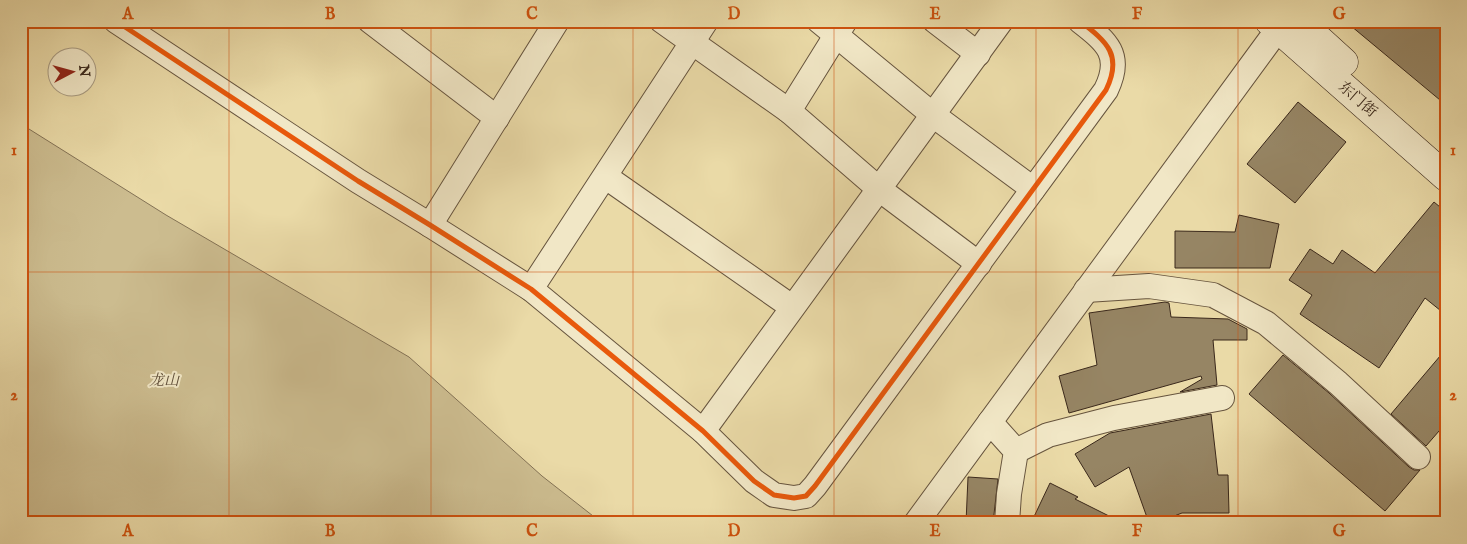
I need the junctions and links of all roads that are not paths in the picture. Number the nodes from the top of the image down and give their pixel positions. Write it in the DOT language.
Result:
graph roads {
  1 [pos="116,21"];
  2 [pos="370,21"];
  3 [pos="557,21"];
  4 [pos="662,21"];
  5 [pos="706,21"];
  6 [pos="935,21"];
  7 [pos="1002,21"];
  8 [pos="1080,21"];
  9 [pos="1282,24"];
  10 [pos="833,26"];
  11 [pos="693,42"];
  12 [pos="978,54"];
  13 [pos="789,111"];
  14 [pos="933,115"];
  15 [pos="497,118"];
  16 [pos="1446,153"];
  17 [pos="606,177"];
  18 [pos="1446,177"];
  19 [pos="879,189"];
  20 [pos="1033,189"];
  21 [pos="430,225"];
  22 [pos="979,264"];
  23 [pos="531,290"];
  24 [pos="1086,290"];
  25 [pos="792,307"];
  26 [pos="1222,398"];
  27 [pos="990,422"];
  28 [pos="703,431"];
  29 [pos="1016,451"];
  30 [pos="1418,457"];
  31 [pos="916,523"];
  32 [pos="1008,523"];
  1 -- 21 [label="street"];
  2 -- 15 [label="street"];
  3 -- 15 [label="street"];
  4 -- 11 [label="street"];
  5 -- 11 [label="street"];
  6 -- 12 [label="street"];
  7 -- 12 [label="street"];
  8 -- 20 [label="street"];
  9 -- 16 [label="street, 东门街"];
  9 -- 18 [label="street, 东门街"];
  9 -- 24 [label="street"];
  10 -- 13 [label="street"];
  10 -- 14 [label="street"];
  11 -- 13 [label="street"];
  11 -- 17 [label="street"];
  12 -- 14 [label="street"];
  13 -- 19 [label="street"];
  14 -- 19 [label="street"];
  14 -- 20 [label="street"];
  15 -- 21 [label="street"];
  17 -- 23 [label="street"];
  17 -- 25 [label="street"];
  19 -- 22 [label="street"];
  19 -- 25 [label="street"];
  20 -- 22 [label="street"];
  21 -- 23 [label="street"];
  22 -- 28 [label="street"];
  23 -- 28 [label="street"];
  24 -- 27 [label="street"];
  24 -- 30 [label="street"];
  25 -- 28 [label="street"];
  26 -- 29 [label="street"];
  27 -- 29 [label="street"];
  27 -- 31 [label="street"];
  29 -- 32 [label="street"];
}
